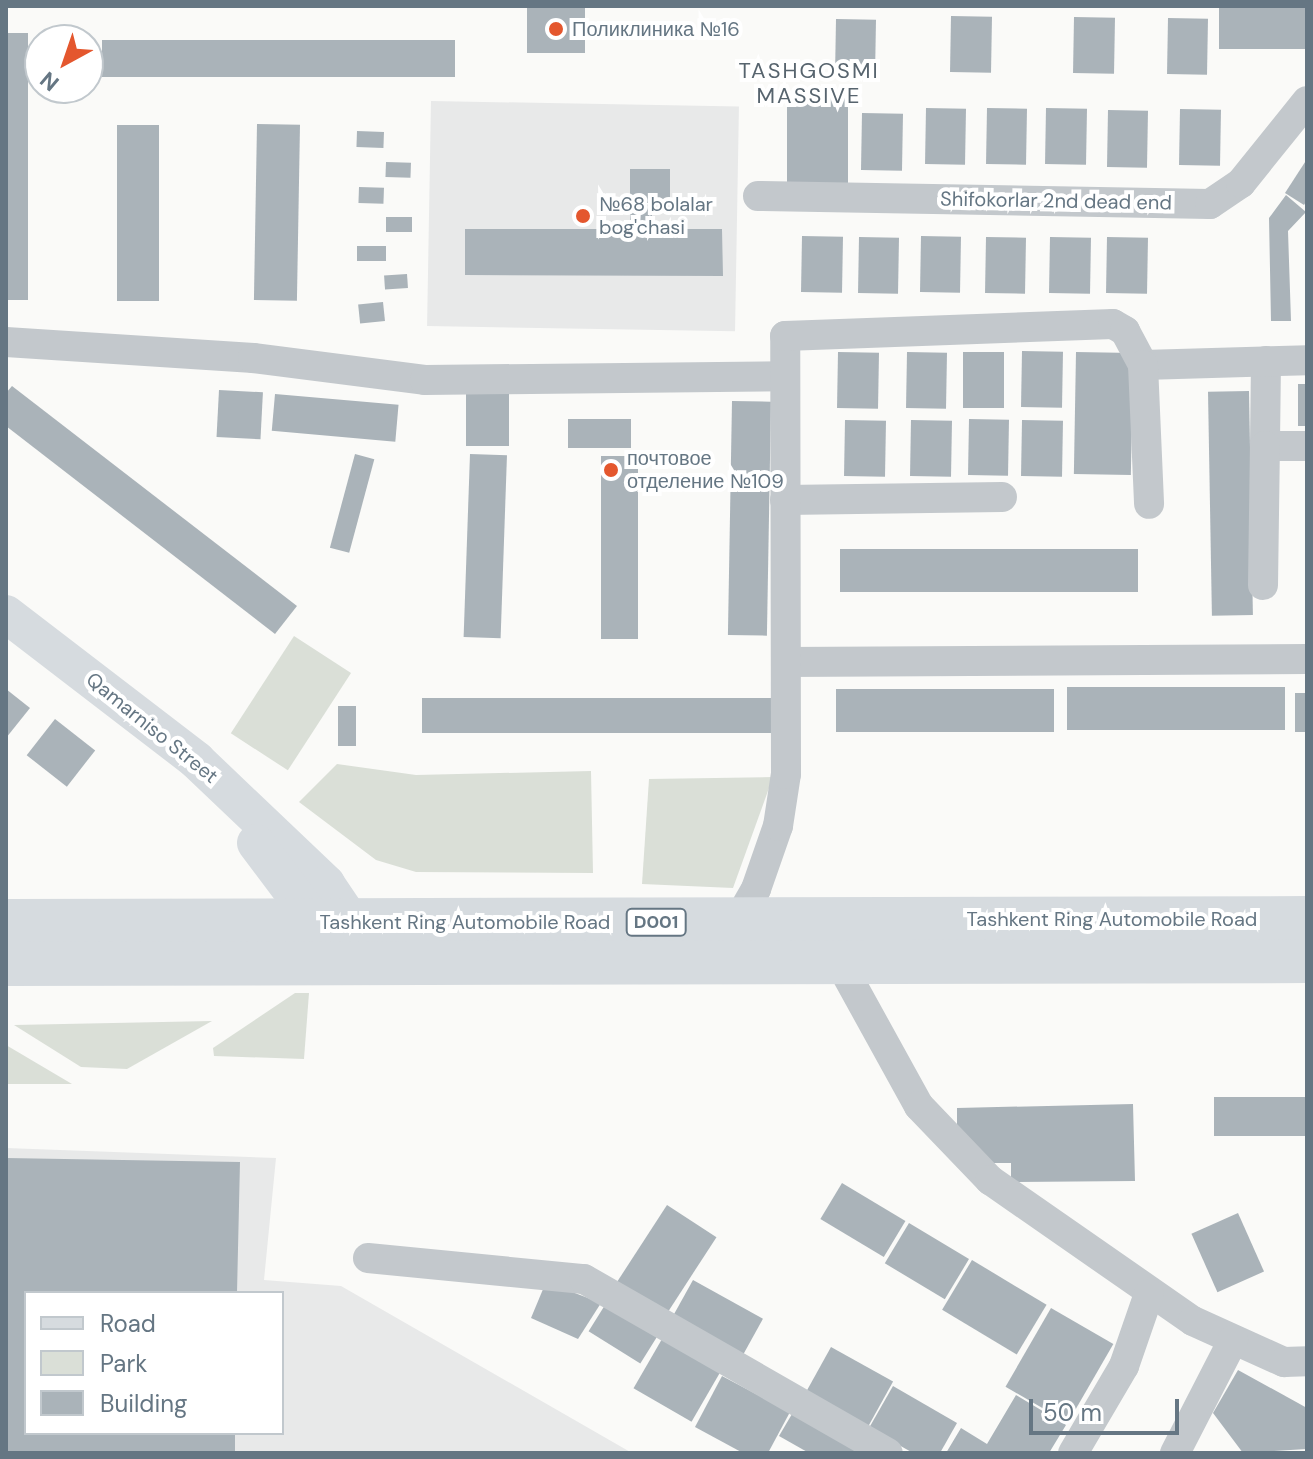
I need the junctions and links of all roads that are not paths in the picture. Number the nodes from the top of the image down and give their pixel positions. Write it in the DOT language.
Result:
graph roads {
  1 [pos="1307,101"];
  2 [pos="758,196"];
  3 [pos="6,342"];
  4 [pos="1307,360"];
  5 [pos="1266,361"];
  6 [pos="1143,365"];
  7 [pos="785,376"];
  8 [pos="1265,446"];
  9 [pos="1307,446"];
  10 [pos="1002,497"];
  11 [pos="785,500"];
  12 [pos="1149,504"];
  13 [pos="1263,585"];
  14 [pos="6,614"];
  15 [pos="6,635"];
  16 [pos="1307,659"];
  17 [pos="786,662"];
  18 [pos="1307,918"];
  19 [pos="6,921"];
  20 [pos="737,942"];
  21 [pos="335,944"];
  22 [pos="1307,961"];
  23 [pos="840,963"];
  24 [pos="6,964"];
  25 [pos="368,1258"];
  26 [pos="1149,1294"];
  27 [pos="1233,1340"];
  28 [pos="1307,1361"];
  29 [pos="888,1453"];
  30 [pos="1073,1453"];
  31 [pos="1175,1453"];
  1 -- 2 [label="street, Shifokorlar 2nd dead end"];
  3 -- 7 [label="street"];
  4 -- 5 [label="street"];
  5 -- 6 [label="street"];
  5 -- 8 [label="street"];
  6 -- 7 [label="street"];
  6 -- 12 [label="street"];
  7 -- 11 [label="street"];
  8 -- 9 [label="street"];
  8 -- 13 [label="street"];
  10 -- 11 [label="street"];
  11 -- 17 [label="street"];
  14 -- 21 [label="main road, Qamarniso Street"];
  15 -- 21 [label="main road, Qamarniso Street"];
  16 -- 17 [label="street"];
  17 -- 20 [label="street"];
  18 -- 20 [label="highway, Tashkent Ring Automobile Road / D001"];
  19 -- 21 [label="highway, Tashkent Ring Automobile Road / D001"];
  20 -- 21 [label="highway, Tashkent Ring Automobile Road / D001"];
  20 -- 23 [label="highway, Tashkent Ring Automobile Road / D001"];
  21 -- 24 [label="highway, Tashkent Ring Automobile Road / D001"];
  22 -- 23 [label="highway, Tashkent Ring Automobile Road / D001"];
  23 -- 26 [label="street"];
  25 -- 29 [label="street"];
  26 -- 27 [label="street"];
  26 -- 30 [label="street"];
  27 -- 28 [label="street"];
  27 -- 31 [label="street"];
}
